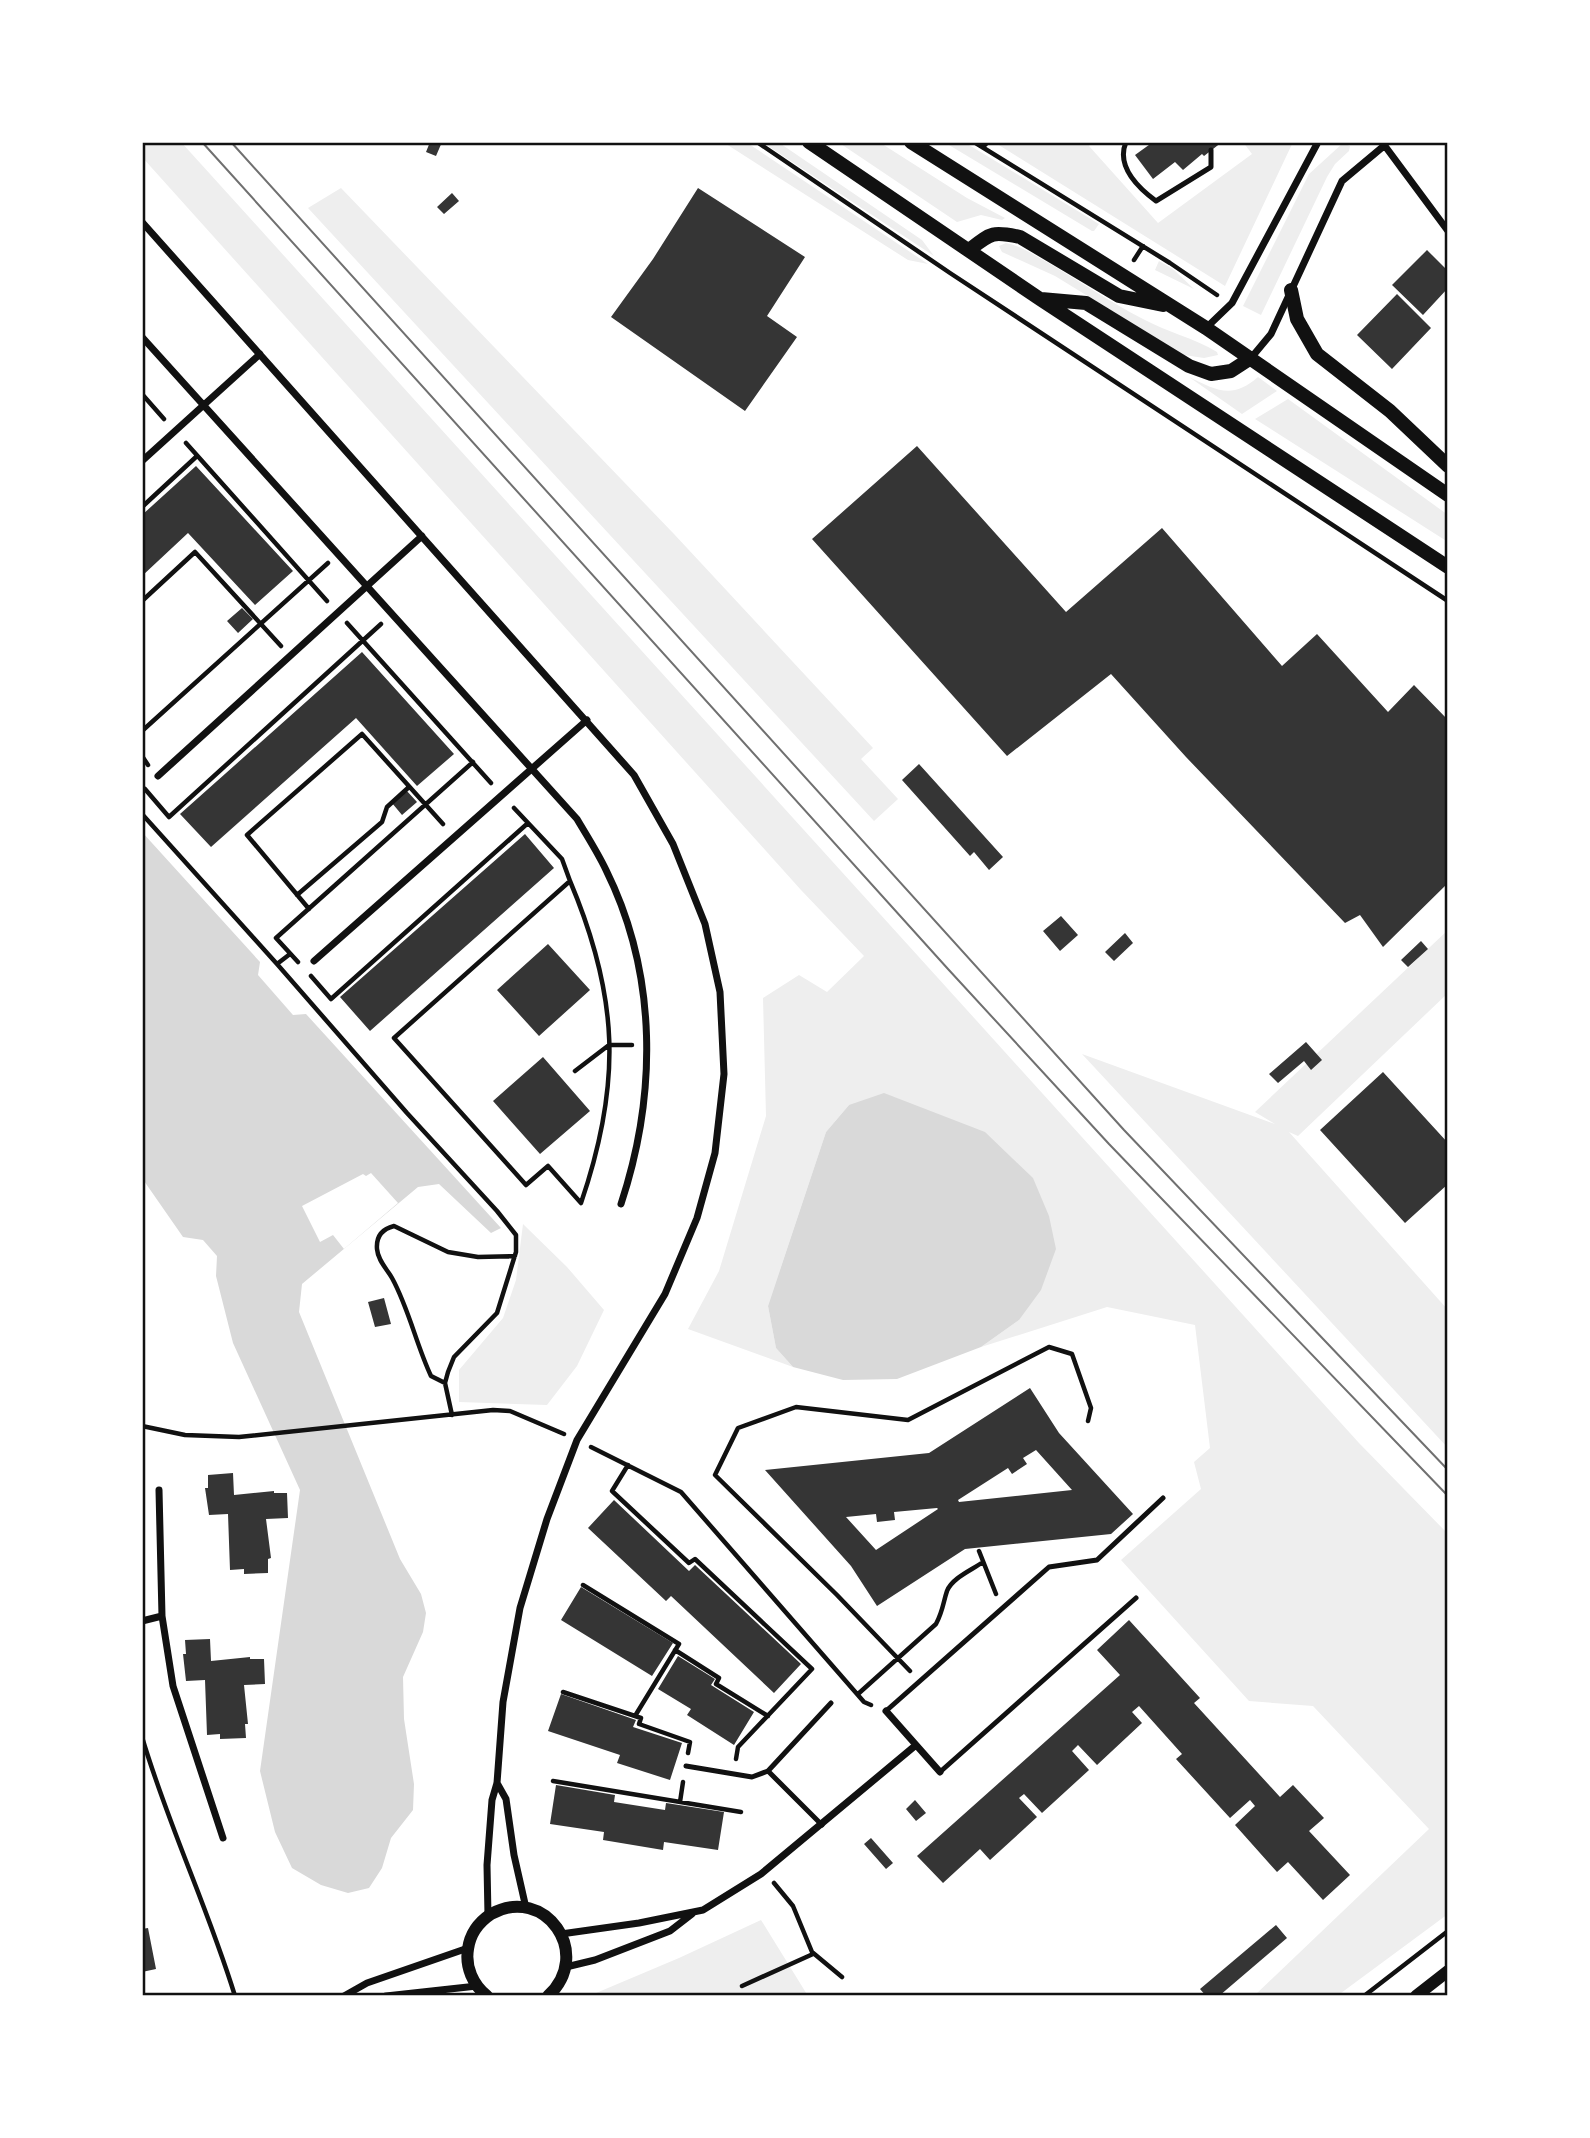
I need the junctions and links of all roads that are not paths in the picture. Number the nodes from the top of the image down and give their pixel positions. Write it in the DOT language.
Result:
graph roads {
  1 [pos="809,142"];
  2 [pos="911,142"];
  3 [pos="1126,142"];
  4 [pos="1318,142"];
  5 [pos="1383,144"];
  6 [pos="1211,150"];
  7 [pos="142,222"];
  8 [pos="1448,231"];
  9 [pos="969,250"];
  10 [pos="1291,290"];
  11 [pos="1040,299"];
  12 [pos="1175,308"];
  13 [pos="1206,328"];
  14 [pos="142,337"];
  15 [pos="260,354"];
  16 [pos="1251,358"];
  17 [pos="203,405"];
  18 [pos="142,461"];
  19 [pos="1448,466"];
  20 [pos="1448,495"];
  21 [pos="422,536"];
  22 [pos="1448,567"];
  23 [pos="368,586"];
  24 [pos="587,720"];
  25 [pos="532,768"];
  26 [pos="158,776"];
  27 [pos="314,961"];
  28 [pos="621,1204"];
  29 [pos="159,1490"];
  30 [pos="1163,1498"];
  31 [pos="1136,1598"];
  32 [pos="162,1616"];
  33 [pos="142,1621"];
  34 [pos="831,1703"];
  35 [pos="886,1711"];
  36 [pos="916,1745"];
  37 [pos="686,1766"];
  38 [pos="768,1771"];
  39 [pos="940,1772"];
  40 [pos="497,1783"];
  41 [pos="822,1825"];
  42 [pos="223,1838"];
  43 [pos="526,1908"];
  44 [pos="692,1913"];
  45 [pos="488,1916"];
  46 [pos="561,1934"];
  47 [pos="468,1948"];
  48 [pos="566,1966"];
  49 [pos="1448,1971"];
  50 [pos="477,1986"];
  51 [pos="344,1996"];
  52 [pos="386,1996"];
  53 [pos="487,1996"];
  54 [pos="548,1996"];
  55 [pos="1416,1996"];
  1 -- 9 [label="main road"];
  2 -- 12 [label="main road"];
  3 -- 6 [label="lane"];
  4 -- 13 [label="street"];
  5 -- 8 [label="street"];
  5 -- 10 [label="street"];
  7 -- 15 [label="street"];
  9 -- 11 [label="main road"];
  9 -- 12 [label="main road"];
  10 -- 16 [label="street"];
  10 -- 19 [label="main road"];
  11 -- 16 [label="main road"];
  11 -- 22 [label="main road"];
  12 -- 13 [label="main road"];
  13 -- 16 [label="main road"];
  14 -- 17 [label="street"];
  15 -- 17 [label="street"];
  15 -- 21 [label="street"];
  16 -- 20 [label="main road"];
  17 -- 18 [label="street"];
  17 -- 23 [label="street"];
  21 -- 23 [label="street"];
  21 -- 24 [label="street"];
  23 -- 25 [label="street"];
  23 -- 26 [label="street"];
  24 -- 25 [label="street"];
  24 -- 40 [label="street"];
  25 -- 27 [label="street"];
  25 -- 28 [label="street"];
  29 -- 32 [label="street"];
  30 -- 35 [label="lane"];
  31 -- 39 [label="lane"];
  32 -- 33 [label="street"];
  32 -- 42 [label="street"];
  34 -- 38 [label="lane"];
  35 -- 36 [label="street"];
  36 -- 39 [label="street"];
  36 -- 41 [label="street"];
  37 -- 38 [label="lane"];
  38 -- 41 [label="lane"];
  40 -- 43 [label="street"];
  40 -- 45 [label="street"];
  41 -- 44 [label="street"];
  43 -- 45 [label="street"];
  43 -- 46 [label="street"];
  44 -- 46 [label="street"];
  44 -- 48 [label="street"];
  45 -- 47 [label="street"];
  46 -- 48 [label="street"];
  47 -- 50 [label="street"];
  47 -- 51 [label="street"];
  48 -- 54 [label="street"];
  49 -- 55 [label="street"];
  50 -- 52 [label="street"];
  50 -- 53 [label="street"];
}
